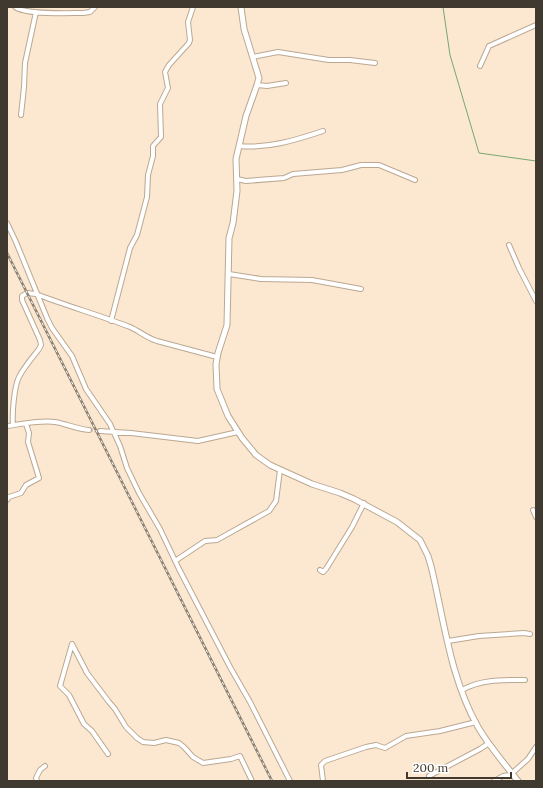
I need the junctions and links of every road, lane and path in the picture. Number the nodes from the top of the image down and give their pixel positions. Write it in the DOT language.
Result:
graph roads {
  1 [pos="15,7"];
  2 [pos="95,7"];
  3 [pos="193,7"];
  4 [pos="241,7"];
  5 [pos="36,12"];
  6 [pos="536,25"];
  7 [pos="253,56"];
  8 [pos="375,62"];
  9 [pos="480,66"];
  10 [pos="286,83"];
  11 [pos="258,85"];
  12 [pos="21,115"];
  13 [pos="323,131"];
  14 [pos="239,146"];
  15 [pos="238,179"];
  16 [pos="415,180"];
  17 [pos="7,223"];
  18 [pos="509,245"];
  19 [pos="229,274"];
  20 [pos="361,289"];
  21 [pos="36,294"];
  22 [pos="536,301"];
  23 [pos="111,321"];
  24 [pos="217,357"];
  25 [pos="26,424"];
  26 [pos="13,425"];
  27 [pos="7,426"];
  28 [pos="89,430"];
  29 [pos="100,431"];
  30 [pos="114,432"];
  31 [pos="238,432"];
  32 [pos="280,470"];
  33 [pos="7,500"];
  34 [pos="364,503"];
  35 [pos="533,510"];
  36 [pos="536,517"];
  37 [pos="175,561"];
  38 [pos="320,570"];
  39 [pos="530,634"];
  40 [pos="448,641"];
  41 [pos="525,680"];
  42 [pos="462,690"];
  43 [pos="476,722"];
  44 [pos="489,743"];
  45 [pos="536,747"];
  46 [pos="108,754"];
  47 [pos="45,766"];
  48 [pos="511,773"];
  49 [pos="429,776"];
  50 [pos="37,781"];
  51 [pos="252,781"];
  52 [pos="290,781"];
  53 [pos="323,781"];
  54 [pos="494,781"];
  55 [pos="518,781"];
  1 -- 5 [label="street"];
  2 -- 5 [label="street"];
  3 -- 23 [label="street"];
  4 -- 7 [label="street"];
  5 -- 12 [label="street"];
  6 -- 9 [label="street"];
  7 -- 8 [label="street"];
  7 -- 11 [label="street"];
  10 -- 11 [label="street"];
  11 -- 14 [label="street"];
  13 -- 14 [label="street"];
  14 -- 15 [label="street"];
  15 -- 16 [label="street"];
  15 -- 19 [label="street"];
  17 -- 21 [label="street"];
  18 -- 22 [label="street"];
  19 -- 20 [label="street"];
  19 -- 24 [label="street"];
  21 -- 23 [label="street"];
  21 -- 26 [label="street"];
  21 -- 30 [label="street"];
  23 -- 24 [label="street"];
  24 -- 31 [label="street"];
  25 -- 26 [label="street"];
  25 -- 28 [label="street"];
  25 -- 33 [label="street"];
  26 -- 27 [label="street"];
  29 -- 30 [label="street"];
  30 -- 31 [label="street"];
  30 -- 37 [label="street"];
  31 -- 32 [label="street"];
  32 -- 34 [label="street"];
  32 -- 37 [label="street"];
  34 -- 38 [label="street"];
  34 -- 40 [label="street"];
  35 -- 36 [label="street"];
  37 -- 52 [label="street"];
  39 -- 40 [label="street"];
  40 -- 42 [label="street"];
  41 -- 42 [label="street"];
  42 -- 43 [label="street"];
  43 -- 44 [label="street"];
  43 -- 53 [label="street"];
  44 -- 48 [label="street"];
  44 -- 49 [label="street"];
  45 -- 48 [label="street"];
  46 -- 51 [label="street"];
  47 -- 50 [label="street"];
  48 -- 54 [label="street"];
  48 -- 55 [label="street"];
}
